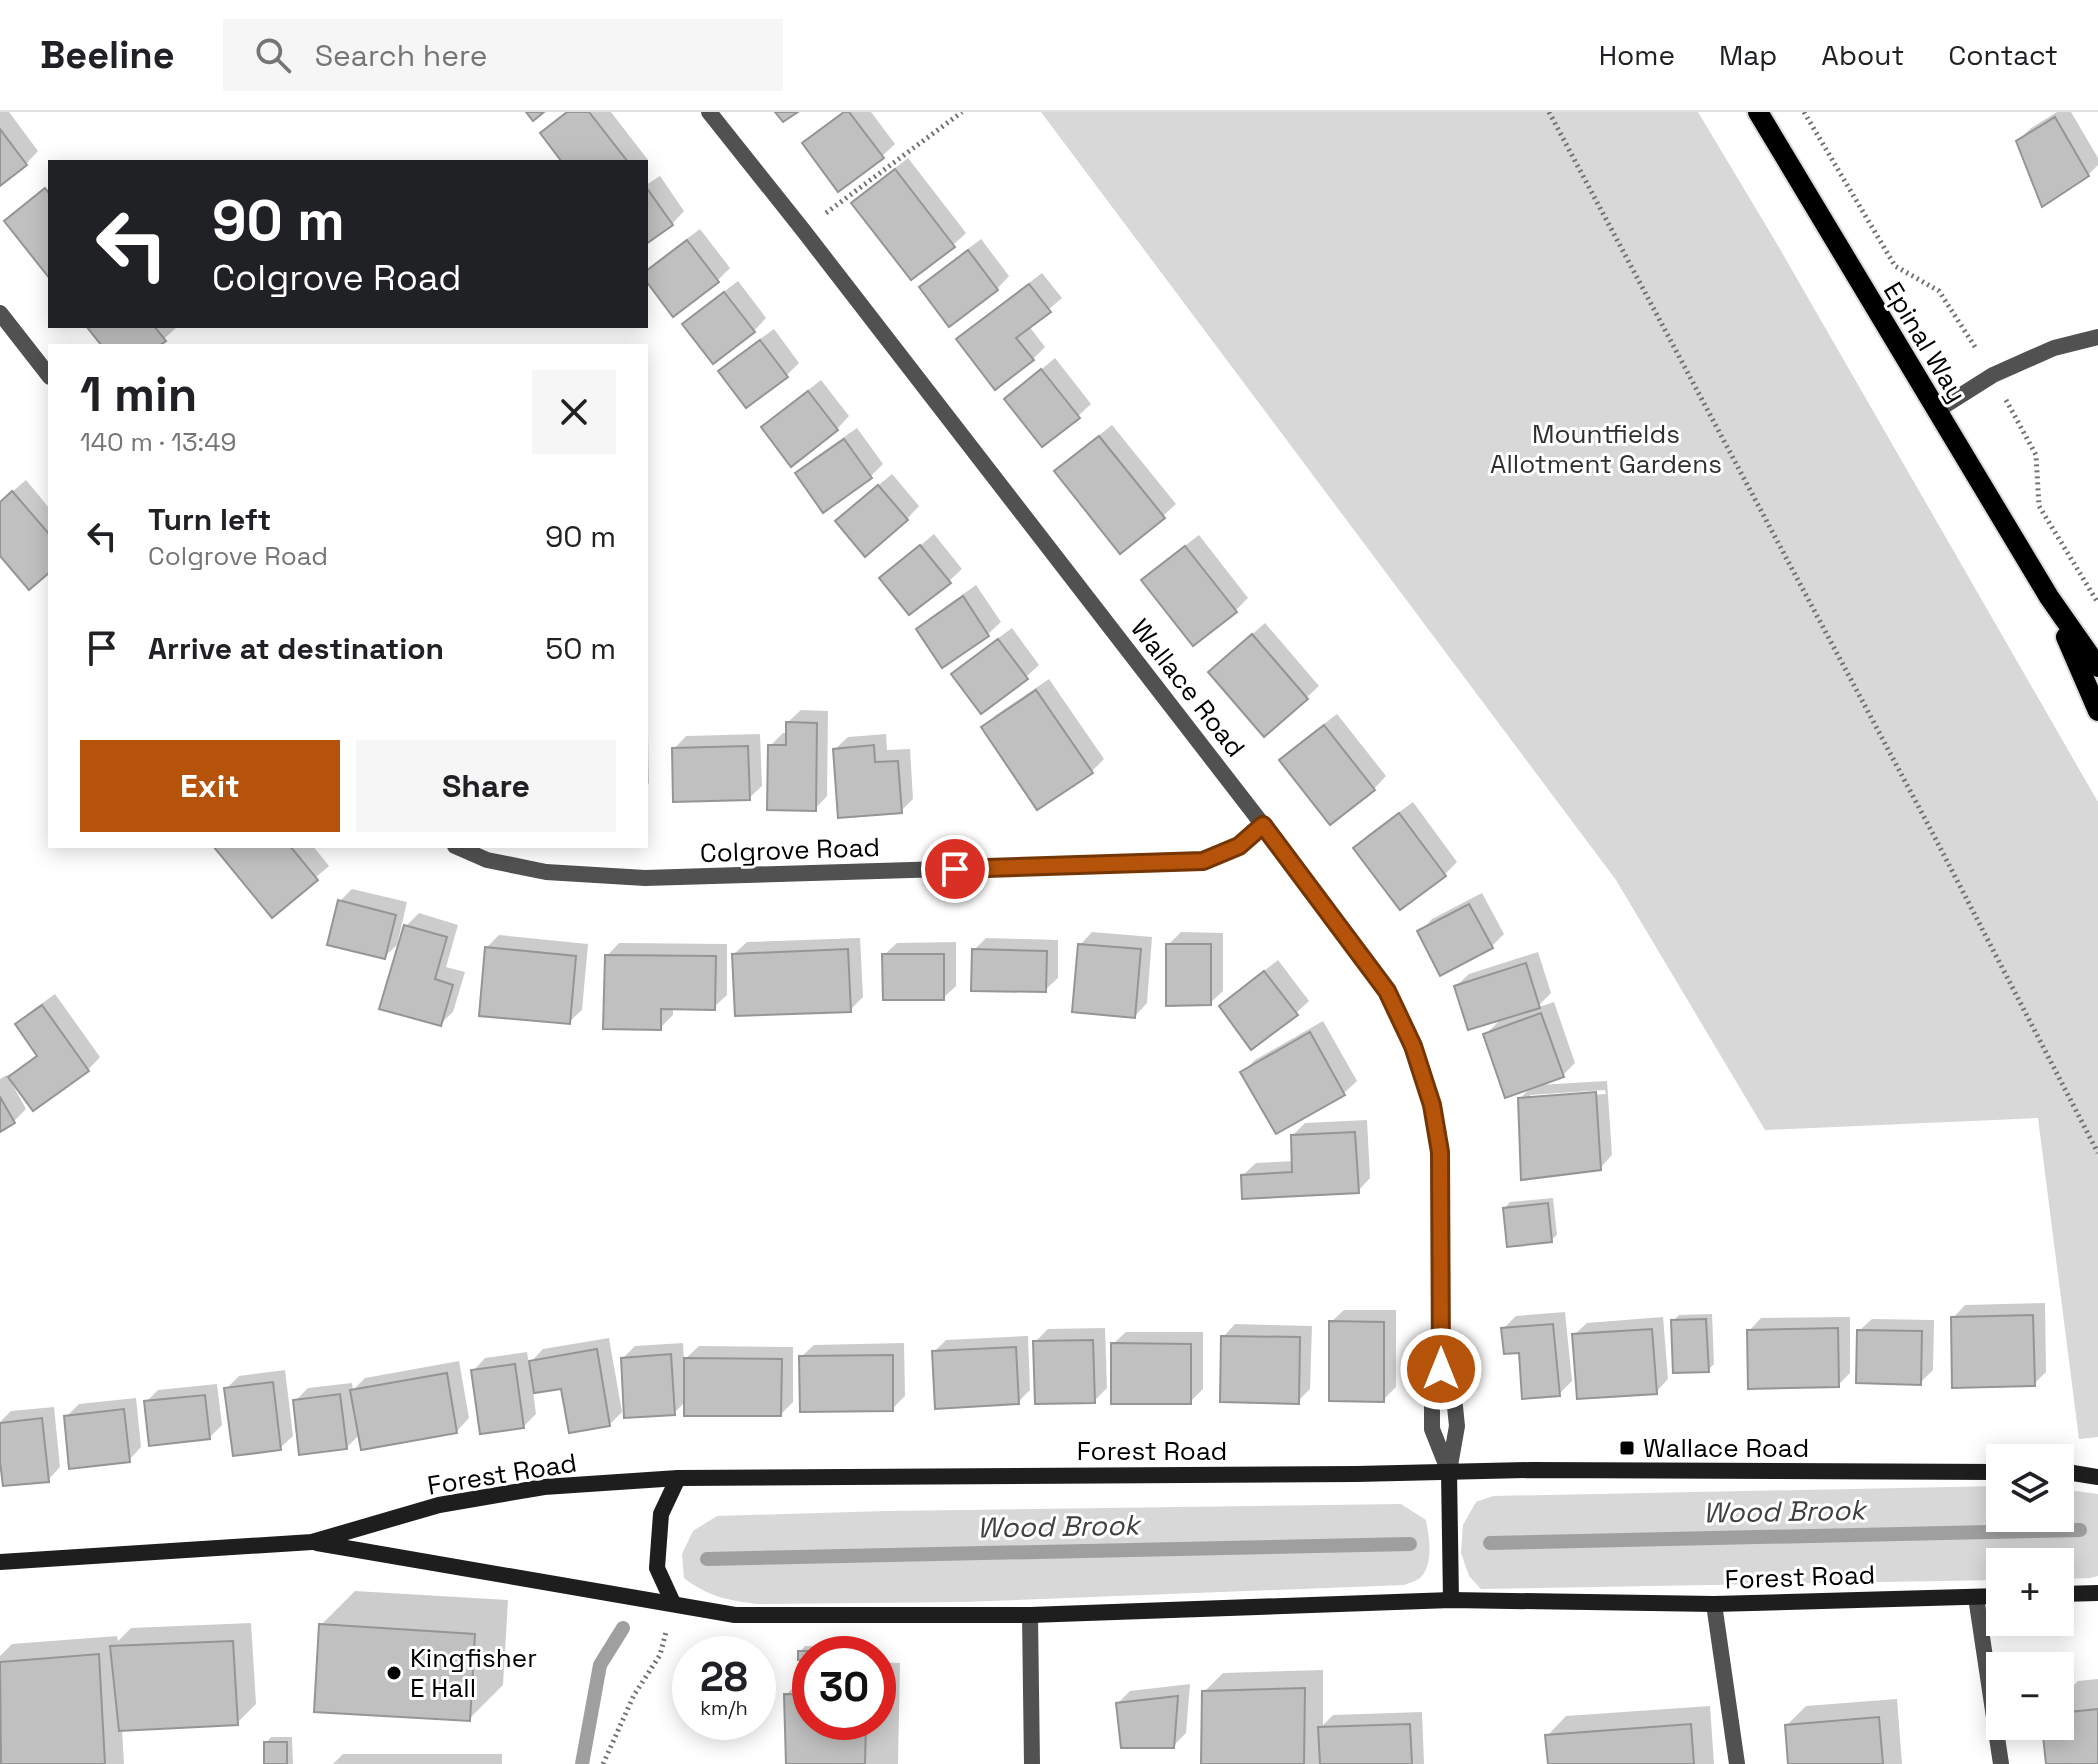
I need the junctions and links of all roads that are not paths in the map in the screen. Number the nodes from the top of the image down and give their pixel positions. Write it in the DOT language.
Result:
graph roads {
  1 [pos="709,112"];
  2 [pos="1758,112"];
  3 [pos="0,313"];
  4 [pos="2098,337"];
  5 [pos="48,374"];
  6 [pos="1936,411"];
  7 [pos="2049,597"];
  8 [pos="2098,667"];
  9 [pos="2098,711"];
  10 [pos="1263,825"];
  11 [pos="460,848"];
  12 [pos="1441,1369"];
  13 [pos="1449,1472"];
  14 [pos="1986,1472"];
  15 [pos="2074,1473"];
  16 [pos="2098,1477"];
  17 [pos="678,1478"];
  18 [pos="312,1542"];
  19 [pos="0,1562"];
  20 [pos="2098,1593"];
  21 [pos="2074,1594"];
  22 [pos="1976,1597"];
  23 [pos="1986,1597"];
  24 [pos="1451,1600"];
  25 [pos="673,1603"];
  26 [pos="1714,1604"];
  27 [pos="1030,1615"];
  28 [pos="1032,1764"];
  29 [pos="1737,1764"];
  30 [pos="2001,1764"];
  1 -- 10 [label="street, Wallace Road"];
  2 -- 6 [label="main road, Epinal Way"];
  3 -- 5 [label="street"];
  4 -- 6 [label="street"];
  6 -- 7 [label="main road, Epinal Way"];
  7 -- 8 [label="main road, Epinal Way"];
  7 -- 9 [label="main road, Epinal Way"];
  10 -- 11 [label="street, Colgrove Road"];
  10 -- 12 [label="street, Wallace Road"];
  12 -- 13 [label="street, Wallace Road"];
  12 -- 13 [label="street, Wallace Road"];
  13 -- 14 [label="main road, Forest Road"];
  13 -- 17 [label="main road, Forest Road"];
  13 -- 24 [label="main road"];
  15 -- 16 [label="main road"];
  17 -- 18 [label="main road, Forest Road"];
  17 -- 25 [label="main road"];
  18 -- 19 [label="main road, Forest Road"];
  18 -- 25 [label="main road, Forest Road"];
  20 -- 21 [label="main road"];
  22 -- 23 [label="main road, Forest Road"];
  22 -- 26 [label="main road, Forest Road"];
  22 -- 30 [label="street"];
  24 -- 26 [label="main road, Forest Road"];
  24 -- 27 [label="main road, Forest Road"];
  25 -- 27 [label="main road, Forest Road"];
  26 -- 29 [label="street"];
  27 -- 28 [label="street"];
}
